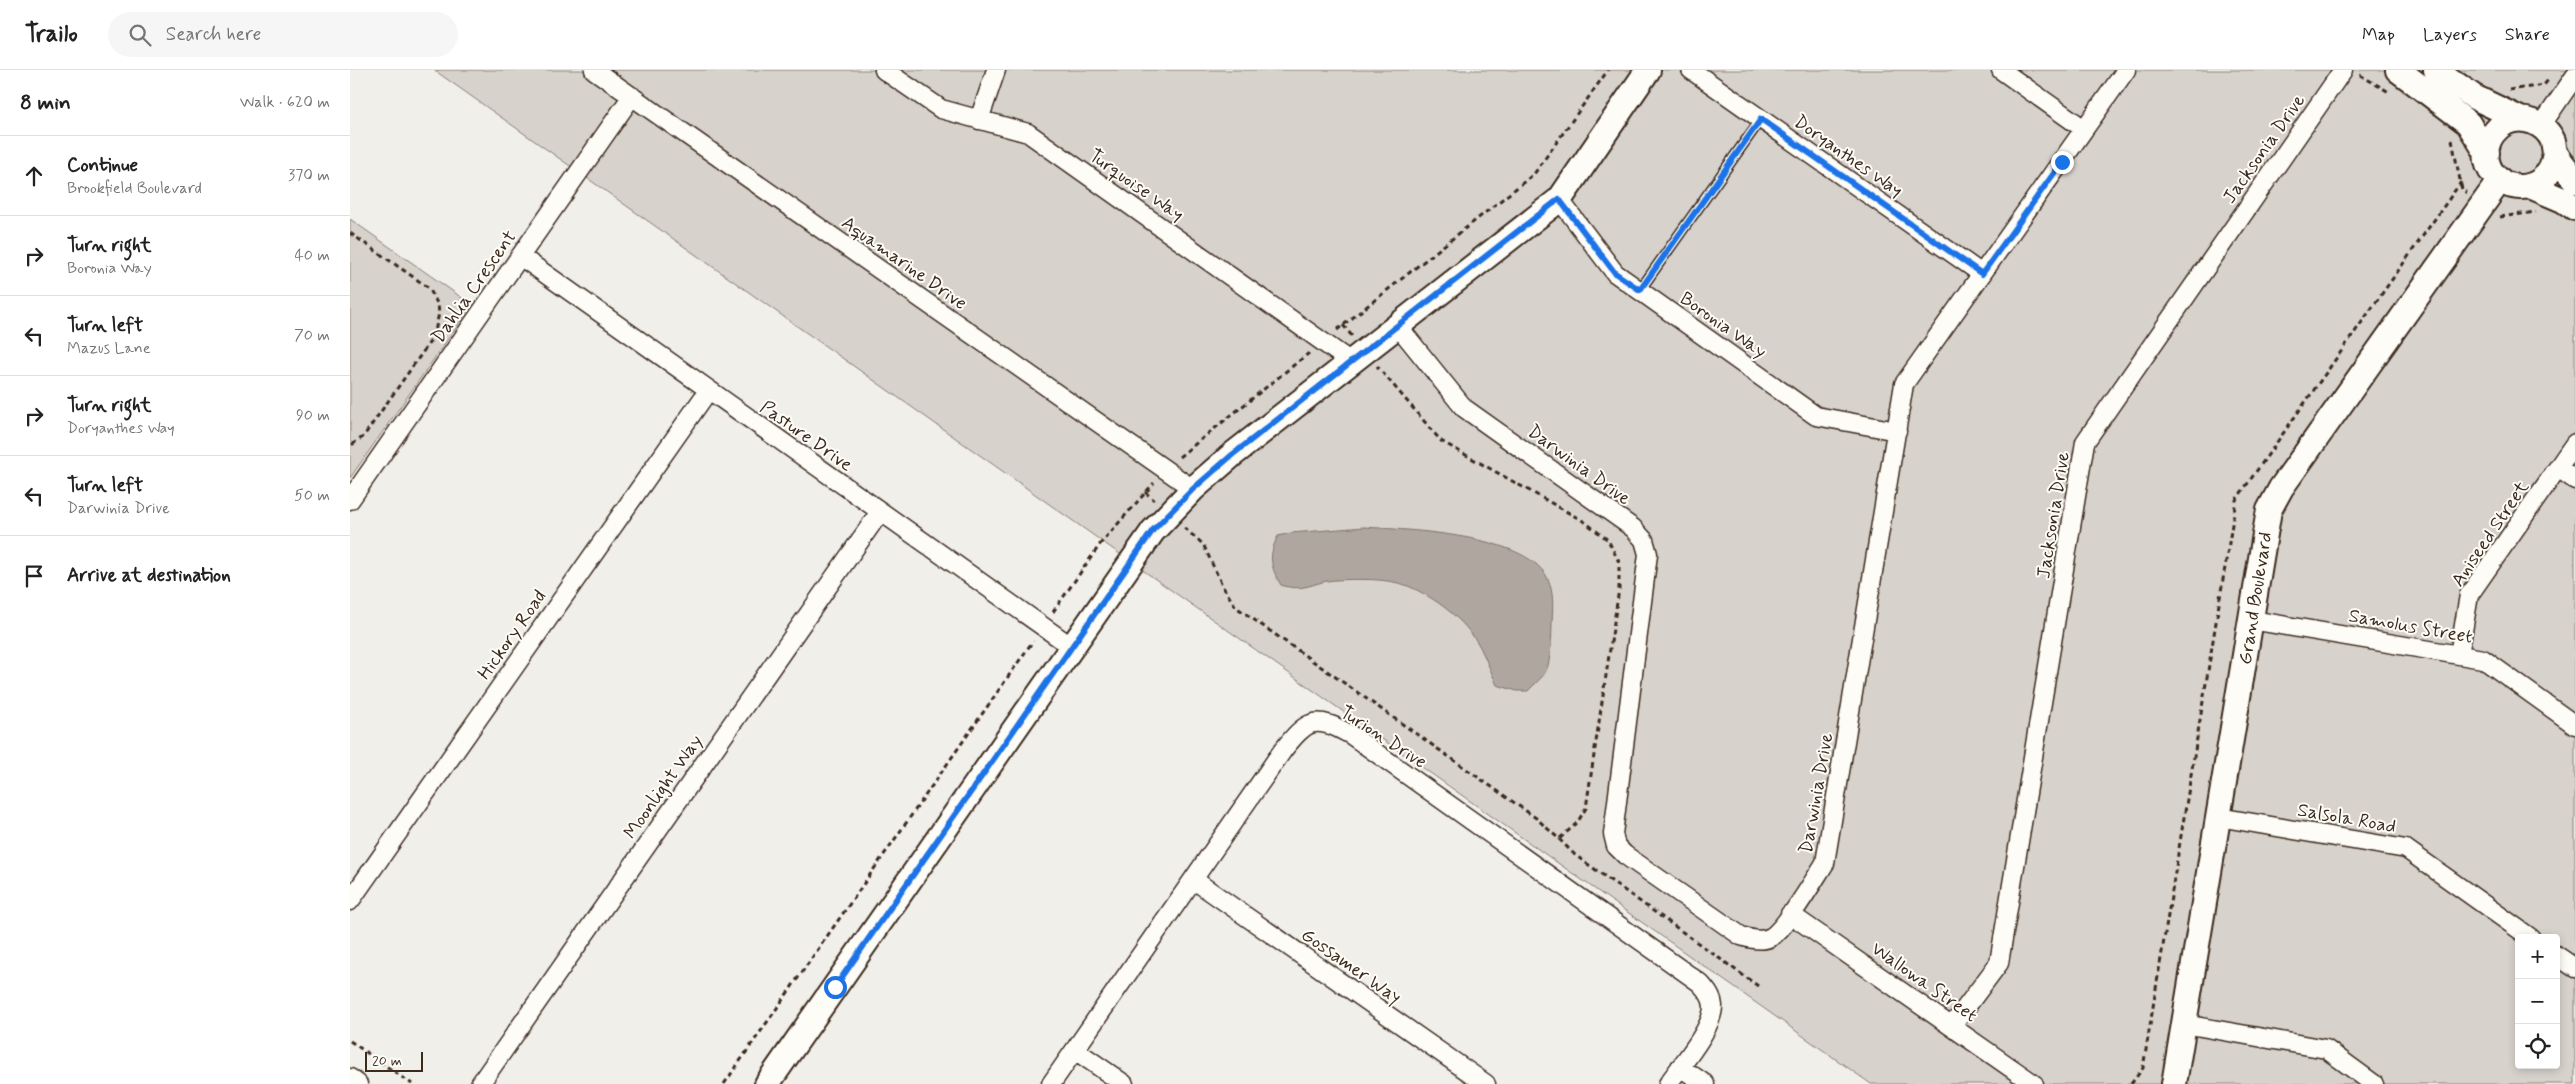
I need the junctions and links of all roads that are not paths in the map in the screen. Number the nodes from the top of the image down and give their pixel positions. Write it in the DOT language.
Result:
graph roads {
  1 [pos="594,70"];
  2 [pos="884,70"];
  3 [pos="996,70"];
  4 [pos="1648,70"];
  5 [pos="1691,70"];
  6 [pos="2001,70"];
  7 [pos="2126,70"];
  8 [pos="2343,70"];
  9 [pos="2398,70"];
  10 [pos="2436,70"];
  11 [pos="2575,76"];
  12 [pos="632,96"];
  13 [pos="1761,119"];
  14 [pos="979,120"];
  15 [pos="2530,122"];
  16 [pos="2084,129"];
  17 [pos="2555,152"];
  18 [pos="2487,153"];
  19 [pos="2500,180"];
  20 [pos="2575,180"];
  21 [pos="2530,186"];
  22 [pos="1559,199"];
  23 [pos="2575,208"];
  24 [pos="520,256"];
  25 [pos="1982,274"];
  26 [pos="1640,290"];
  27 [pos="1398,326"];
  28 [pos="1358,357"];
  29 [pos="708,391"];
  30 [pos="1897,431"];
  31 [pos="2575,443"];
  32 [pos="2558,468"];
  33 [pos="2575,480"];
  34 [pos="1193,489"];
  35 [pos="350,500"];
  36 [pos="880,512"];
  37 [pos="2251,620"];
  38 [pos="1072,647"];
  39 [pos="2459,655"];
  40 [pos="2575,725"];
  41 [pos="2218,817"];
  42 [pos="1194,880"];
  43 [pos="350,901"];
  44 [pos="1790,914"];
  45 [pos="2526,934"];
  46 [pos="2560,958"];
  47 [pos="2575,968"];
  48 [pos="2184,1024"];
  49 [pos="1952,1026"];
  50 [pos="1075,1050"];
  51 [pos="1680,1066"];
  52 [pos="350,1078"];
  53 [pos="358,1084"];
  54 [pos="480,1084"];
  55 [pos="767,1084"];
  56 [pos="1051,1084"];
  57 [pos="1124,1084"];
  58 [pos="1486,1084"];
  59 [pos="1668,1084"];
  60 [pos="1705,1084"];
  61 [pos="2034,1084"];
  62 [pos="2174,1084"];
  63 [pos="2374,1084"];
  1 -- 12 [label="street, Aquamarine Drive"];
  2 -- 14 [label="street, Turquoise Way"];
  3 -- 14 [label="street"];
  4 -- 22 [label="street"];
  5 -- 13 [label="street, Doryanthes Way"];
  6 -- 16 [label="street"];
  7 -- 16 [label="street, Darwinia Drive"];
  8 -- 49 [label="street, Jacksonia Drive"];
  9 -- 18 [label="street"];
  10 -- 15 [label="street"];
  11 -- 15 [label="street"];
  12 -- 24 [label="street, Dahlia Crescent"];
  12 -- 34 [label="street, Aquamarine Drive"];
  13 -- 25 [label="street, Doryanthes Way"];
  13 -- 26 [label="lane"];
  14 -- 28 [label="street, Turquoise Way"];
  15 -- 17 [label="street"];
  15 -- 18 [label="street"];
  16 -- 25 [label="street, Darwinia Drive"];
  17 -- 20 [label="street"];
  17 -- 21 [label="street"];
  18 -- 19 [label="street"];
  19 -- 21 [label="street"];
  19 -- 37 [label="street, Grand Boulevard"];
  21 -- 23 [label="street"];
  22 -- 26 [label="street, Boronia Way"];
  22 -- 27 [label="street"];
  24 -- 29 [label="street, Pasture Drive"];
  24 -- 35 [label="street, Dahlia Crescent"];
  25 -- 30 [label="street, Darwinia Drive"];
  26 -- 30 [label="street, Boronia Way"];
  27 -- 28 [label="street"];
  27 -- 44 [label="street, Darwinia Drive"];
  28 -- 34 [label="street"];
  29 -- 36 [label="street, Pasture Drive"];
  29 -- 43 [label="street, Hickory Road"];
  30 -- 44 [label="street, Darwinia Drive"];
  31 -- 32 [label="street, Aniseed Street"];
  32 -- 33 [label="street"];
  32 -- 39 [label="street, Aniseed Street"];
  34 -- 38 [label="street"];
  36 -- 38 [label="street, Pasture Drive"];
  36 -- 54 [label="street, Moonlight Way"];
  37 -- 39 [label="street, Samolus Street"];
  37 -- 41 [label="street, Grand Boulevard"];
  38 -- 55 [label="street"];
  39 -- 40 [label="street, Samolus Street"];
  41 -- 45 [label="street, Salsola Road"];
  41 -- 48 [label="street, Grand Boulevard"];
  42 -- 50 [label="street, Turion Drive"];
  42 -- 51 [label="street, Turion Drive"];
  42 -- 58 [label="street, Gossamer Way"];
  44 -- 49 [label="street, Wallowa Street"];
  46 -- 47 [label="street"];
  48 -- 62 [label="street, Grand Boulevard"];
  48 -- 63 [label="street"];
  49 -- 61 [label="street, Wallowa Street"];
  50 -- 56 [label="street, Turion Drive"];
  50 -- 57 [label="street"];
  51 -- 59 [label="street, Turion Drive"];
  51 -- 60 [label="street"];
  52 -- 53 [label="street"];
}
